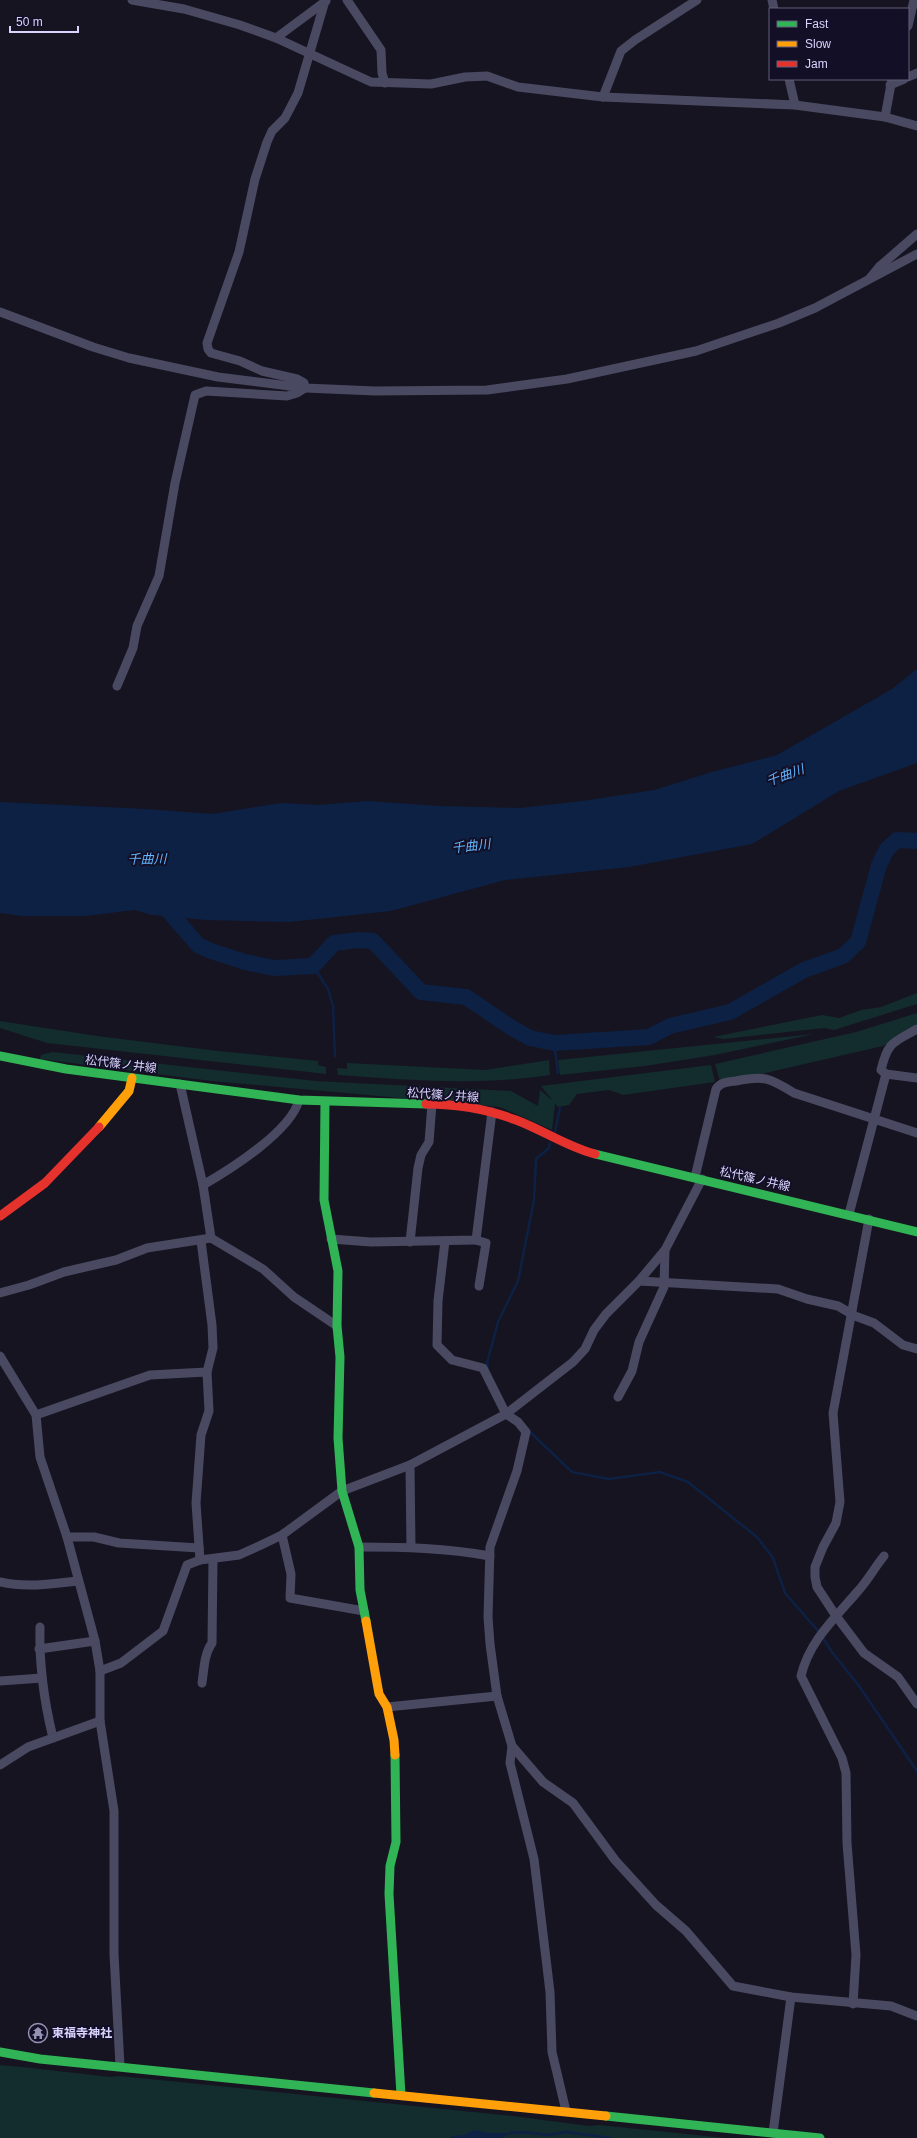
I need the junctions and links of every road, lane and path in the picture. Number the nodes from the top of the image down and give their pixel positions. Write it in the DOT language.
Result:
graph roads {
  1 [pos="132,0"];
  2 [pos="347,0"];
  3 [pos="697,0"];
  4 [pos="914,0"];
  5 [pos="326,1"];
  6 [pos="909,22"];
  7 [pos="276,38"];
  8 [pos="311,54"];
  9 [pos="789,80"];
  10 [pos="891,82"];
  11 [pos="385,83"];
  12 [pos="604,96"];
  13 [pos="795,106"];
  14 [pos="885,118"];
  15 [pos="917,126"];
  16 [pos="917,234"];
  17 [pos="917,254"];
  18 [pos="866,282"];
  19 [pos="0,312"];
  20 [pos="305,388"];
  21 [pos="117,686"];
  22 [pos="917,1029"];
  23 [pos="0,1056"];
  24 [pos="886,1074"];
  25 [pos="132,1078"];
  26 [pos="917,1078"];
  27 [pos="180,1084"];
  28 [pos="299,1100"];
  29 [pos="325,1102"];
  30 [pos="432,1104"];
  31 [pos="492,1112"];
  32 [pos="873,1120"];
  33 [pos="917,1133"];
  34 [pos="699,1178"];
  35 [pos="203,1185"];
  36 [pos="849,1214"];
  37 [pos="0,1216"];
  38 [pos="869,1218"];
  39 [pos="917,1232"];
  40 [pos="211,1238"];
  41 [pos="331,1239"];
  42 [pos="476,1240"];
  43 [pos="201,1241"];
  44 [pos="446,1241"];
  45 [pos="410,1242"];
  46 [pos="665,1250"];
  47 [pos="639,1281"];
  48 [pos="666,1282"];
  49 [pos="478,1286"];
  50 [pos="0,1293"];
  51 [pos="850,1313"];
  52 [pos="337,1326"];
  53 [pos="917,1349"];
  54 [pos="0,1356"];
  55 [pos="207,1372"];
  56 [pos="618,1397"];
  57 [pos="506,1414"];
  58 [pos="36,1415"];
  59 [pos="410,1465"];
  60 [pos="342,1491"];
  61 [pos="282,1535"];
  62 [pos="67,1537"];
  63 [pos="359,1547"];
  64 [pos="199,1548"];
  65 [pos="411,1548"];
  66 [pos="490,1556"];
  67 [pos="884,1556"];
  68 [pos="213,1559"];
  69 [pos="200,1560"];
  70 [pos="78,1581"];
  71 [pos="0,1582"];
  72 [pos="364,1611"];
  73 [pos="836,1616"];
  74 [pos="40,1627"];
  75 [pos="95,1642"];
  76 [pos="39,1649"];
  77 [pos="100,1671"];
  78 [pos="42,1678"];
  79 [pos="0,1681"];
  80 [pos="202,1684"];
  81 [pos="497,1696"];
  82 [pos="917,1704"];
  83 [pos="387,1707"];
  84 [pos="100,1721"];
  85 [pos="53,1738"];
  86 [pos="512,1746"];
  87 [pos="0,1765"];
  88 [pos="791,1997"];
  89 [pos="853,2004"];
  90 [pos="917,2016"];
  91 [pos="0,2052"];
  92 [pos="120,2066"];
  93 [pos="401,2095"];
  94 [pos="566,2111"];
  95 [pos="773,2133"];
  96 [pos="820,2138"];
  1 -- 7 [label="street"];
  2 -- 11 [label="street"];
  3 -- 12 [label="street"];
  4 -- 6 [label="street"];
  5 -- 7 [label="street"];
  5 -- 8 [label="street"];
  7 -- 8 [label="street"];
  8 -- 11 [label="street"];
  8 -- 20 [label="street"];
  9 -- 13 [label="street"];
  10 -- 14 [label="street"];
  11 -- 12 [label="street"];
  12 -- 13 [label="street"];
  13 -- 14 [label="street"];
  14 -- 15 [label="street"];
  16 -- 18 [label="street"];
  17 -- 18 [label="street"];
  18 -- 20 [label="street"];
  19 -- 20 [label="street"];
  20 -- 21 [label="street"];
  22 -- 24 [label="street"];
  23 -- 25 [label="street, 松代篠ノ井線"];
  24 -- 26 [label="street"];
  24 -- 32 [label="street"];
  25 -- 27 [label="street, 松代篠ノ井線"];
  25 -- 37 [label="street"];
  27 -- 28 [label="street, 松代篠ノ井線"];
  27 -- 35 [label="street"];
  28 -- 29 [label="street, 松代篠ノ井線"];
  28 -- 35 [label="street"];
  29 -- 30 [label="street, 松代篠ノ井線"];
  29 -- 41 [label="street"];
  30 -- 31 [label="street, 松代篠ノ井線"];
  30 -- 45 [label="street"];
  31 -- 34 [label="street, 松代篠ノ井線"];
  31 -- 42 [label="street"];
  32 -- 33 [label="street"];
  32 -- 34 [label="street"];
  32 -- 36 [label="street"];
  34 -- 36 [label="street, 松代篠ノ井線"];
  34 -- 46 [label="street"];
  35 -- 40 [label="street"];
  36 -- 38 [label="street, 松代篠ノ井線"];
  38 -- 39 [label="street, 松代篠ノ井線"];
  38 -- 51 [label="street"];
  40 -- 43 [label="street"];
  40 -- 52 [label="street"];
  41 -- 45 [label="street"];
  41 -- 52 [label="street"];
  42 -- 44 [label="street"];
  42 -- 49 [label="street"];
  43 -- 50 [label="street"];
  43 -- 55 [label="street"];
  44 -- 45 [label="street"];
  44 -- 57 [label="street"];
  46 -- 47 [label="street"];
  46 -- 48 [label="street"];
  47 -- 48 [label="street"];
  47 -- 57 [label="street"];
  48 -- 51 [label="street"];
  48 -- 56 [label="street"];
  51 -- 53 [label="street"];
  51 -- 73 [label="street"];
  52 -- 60 [label="street"];
  54 -- 58 [label="street"];
  55 -- 58 [label="street"];
  55 -- 64 [label="street"];
  57 -- 59 [label="street"];
  57 -- 66 [label="street"];
  58 -- 62 [label="street"];
  59 -- 60 [label="street"];
  59 -- 65 [label="street"];
  60 -- 61 [label="street"];
  60 -- 63 [label="street"];
  61 -- 68 [label="street"];
  61 -- 72 [label="street"];
  62 -- 64 [label="street"];
  62 -- 70 [label="street"];
  63 -- 65 [label="street"];
  63 -- 72 [label="street"];
  64 -- 69 [label="street"];
  65 -- 66 [label="street"];
  66 -- 81 [label="street"];
  67 -- 73 [label="street"];
  68 -- 69 [label="street"];
  68 -- 80 [label="street"];
  69 -- 77 [label="street"];
  70 -- 71 [label="street"];
  70 -- 75 [label="street"];
  72 -- 83 [label="street"];
  73 -- 82 [label="street"];
  73 -- 89 [label="street"];
  74 -- 76 [label="street"];
  75 -- 76 [label="street"];
  75 -- 77 [label="street"];
  76 -- 78 [label="street"];
  77 -- 84 [label="street"];
  78 -- 79 [label="street"];
  78 -- 85 [label="street"];
  81 -- 83 [label="street"];
  81 -- 86 [label="street"];
  83 -- 93 [label="street"];
  84 -- 85 [label="street"];
  84 -- 92 [label="street"];
  85 -- 87 [label="street"];
  86 -- 88 [label="street"];
  86 -- 94 [label="street"];
  88 -- 89 [label="street"];
  88 -- 95 [label="street"];
  89 -- 90 [label="street"];
  91 -- 92 [label="street"];
  92 -- 93 [label="street"];
  93 -- 94 [label="street"];
  94 -- 95 [label="street"];
  95 -- 96 [label="street"];
}
